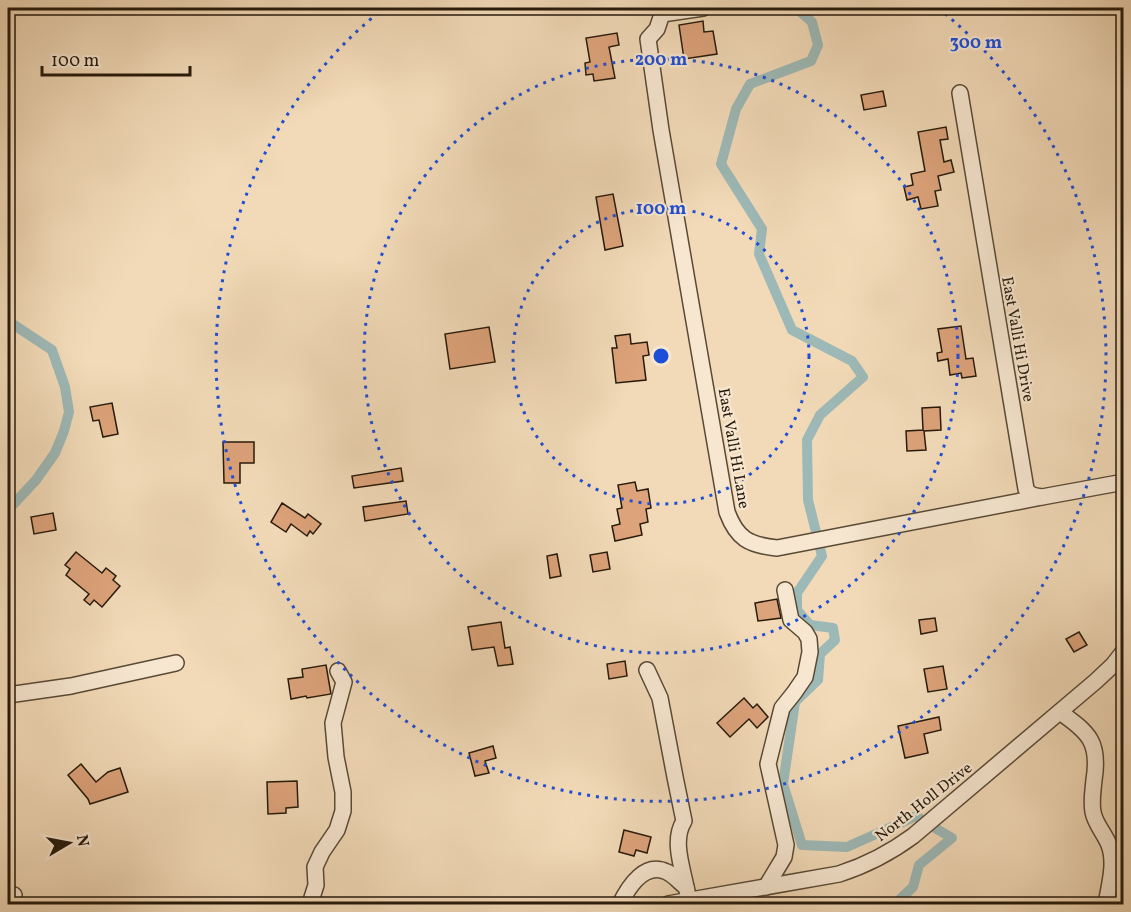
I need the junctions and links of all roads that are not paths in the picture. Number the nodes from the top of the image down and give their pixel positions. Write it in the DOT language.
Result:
graph roads {
  1 [pos="703,8"];
  2 [pos="960,93"];
  3 [pos="1124,482"];
  4 [pos="1042,497"];
  5 [pos="785,590"];
  6 [pos="1124,651"];
  7 [pos="176,663"];
  8 [pos="646,669"];
  9 [pos="338,671"];
  10 [pos="8,695"];
  11 [pos="1060,712"];
  12 [pos="766,887"];
  13 [pos="687,894"];
  14 [pos="309,904"];
  15 [pos="620,904"];
  16 [pos="668,904"];
  17 [pos="1106,904"];
  1 -- 4 [label="street, East Valli Hi Lane"];
  2 -- 4 [label="street, East Valli Hi Drive"];
  3 -- 4 [label="street"];
  5 -- 12 [label="street"];
  6 -- 11 [label="street, North Holl Drive"];
  7 -- 10 [label="street"];
  8 -- 13 [label="street"];
  9 -- 14 [label="street"];
  11 -- 12 [label="street, North Holl Drive"];
  11 -- 17 [label="street"];
  12 -- 13 [label="street, North Holl Drive"];
  13 -- 15 [label="street"];
  13 -- 16 [label="street, North Holl Drive"];
}
